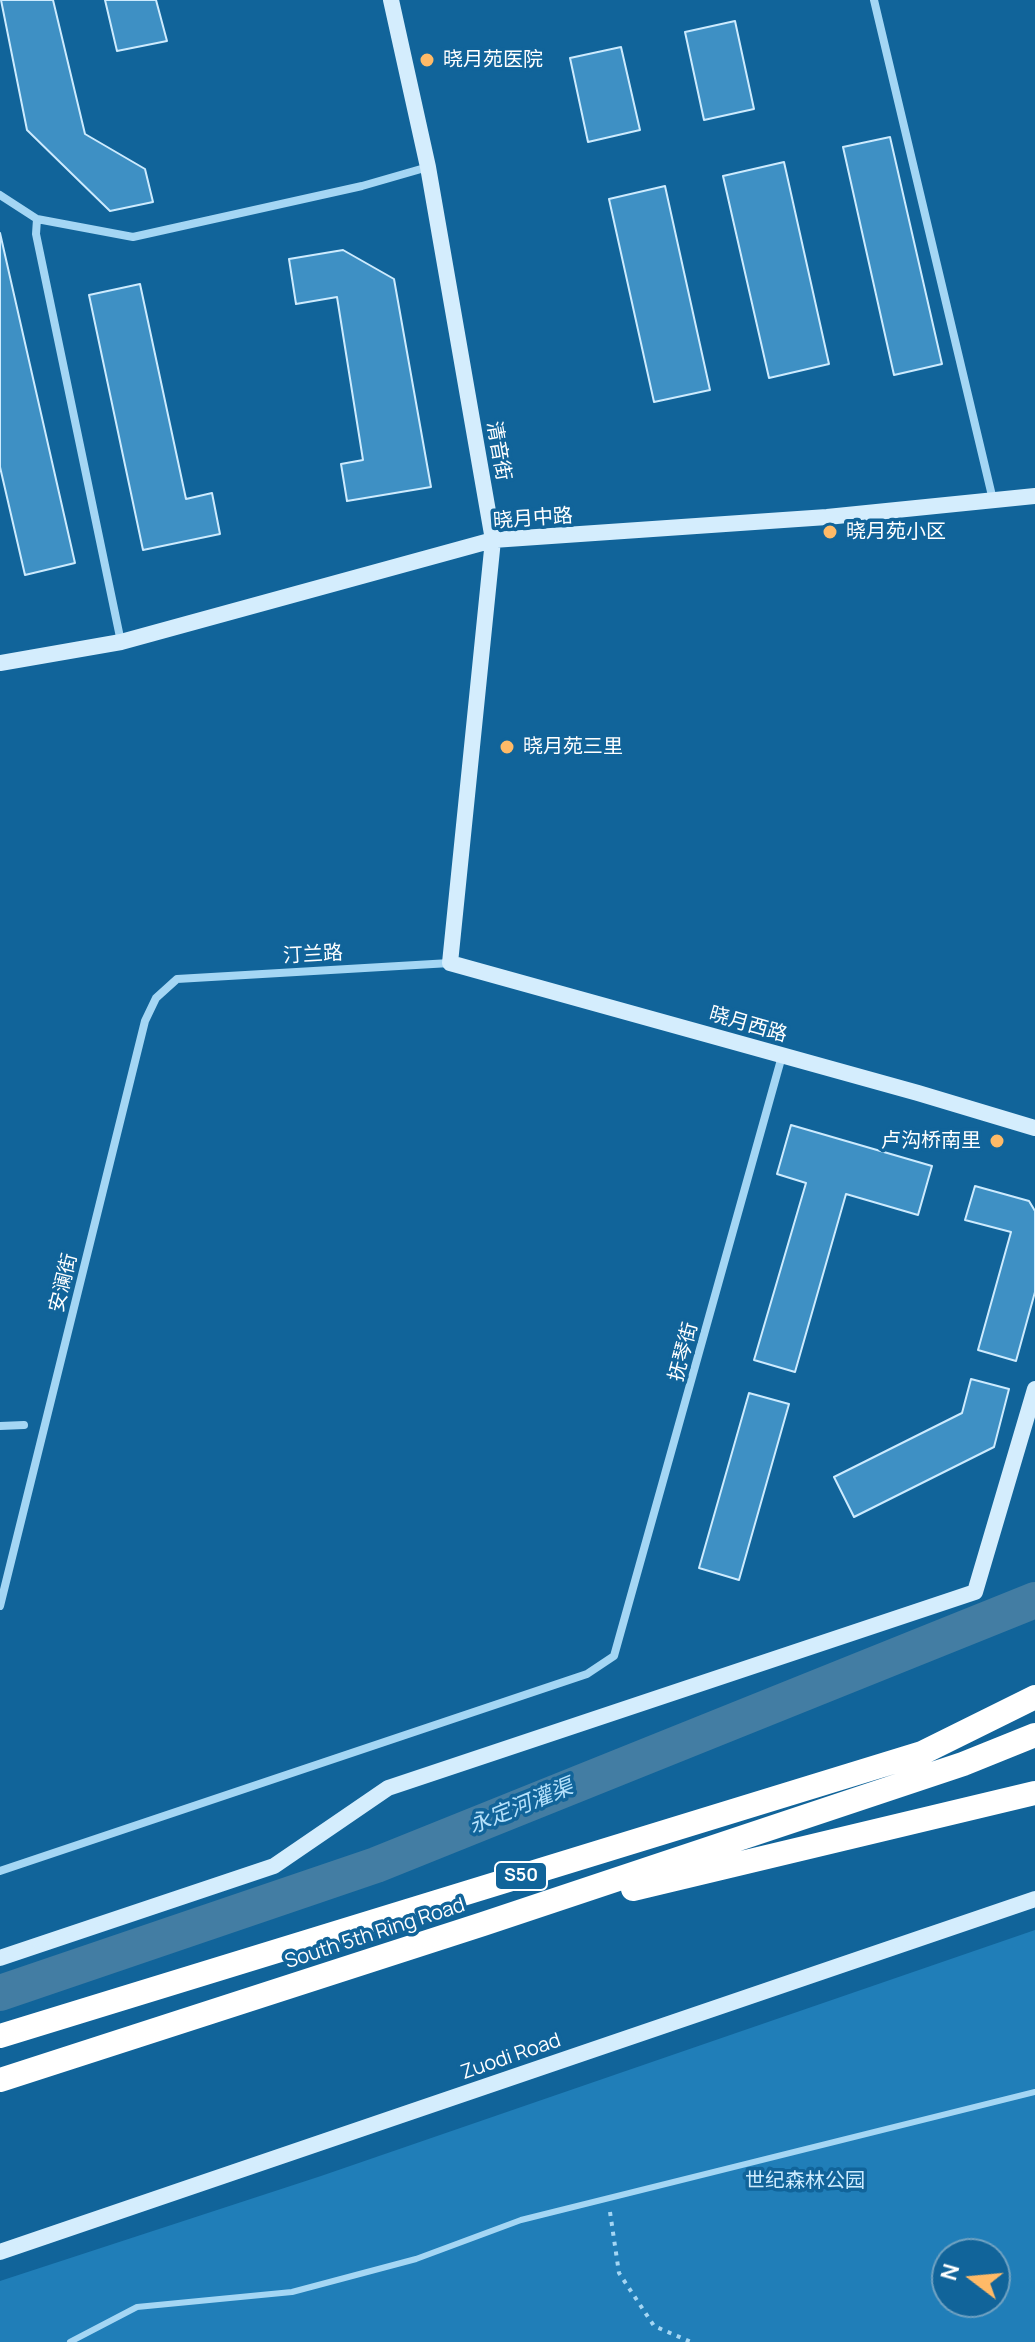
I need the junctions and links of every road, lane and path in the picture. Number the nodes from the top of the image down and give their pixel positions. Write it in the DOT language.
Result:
graph roads {
  1 [pos="391,0"];
  2 [pos="874,0"];
  3 [pos="428,167"];
  4 [pos="0,195"];
  5 [pos="37,219"];
  6 [pos="1035,496"];
  7 [pos="993,500"];
  8 [pos="493,540"];
  9 [pos="121,642"];
  10 [pos="0,663"];
  11 [pos="450,963"];
  12 [pos="177,979"];
  13 [pos="783,1055"];
  14 [pos="1035,1128"];
  15 [pos="1035,1389"];
  16 [pos="24,1425"];
  17 [pos="0,1426"];
  18 [pos="0,1606"];
  19 [pos="1035,1697"];
  20 [pos="1035,1735"];
  21 [pos="1035,1793"];
  22 [pos="0,1871"];
  23 [pos="1035,1899"];
  24 [pos="483,1924"];
  25 [pos="0,1958"];
  26 [pos="0,2036"];
  27 [pos="0,2080"];
  28 [pos="1035,2092"];
  29 [pos="607,2199"];
  30 [pos="0,2252"];
  31 [pos="70,2342"];
  32 [pos="691,2342"];
  1 -- 3 [label="street, 清音街"];
  2 -- 7 [label="street"];
  3 -- 5 [label="street"];
  3 -- 8 [label="street, 清音街"];
  4 -- 5 [label="street"];
  5 -- 9 [label="street"];
  6 -- 7 [label="street, 晓月中路"];
  7 -- 8 [label="street, 晓月中路"];
  8 -- 9 [label="street, 晓月中路"];
  8 -- 11 [label="street, 清音街"];
  9 -- 10 [label="street, 晓月中路"];
  11 -- 12 [label="street, 汀兰路"];
  11 -- 13 [label="street, 晓月西路"];
  12 -- 18 [label="street, 安澜街"];
  13 -- 14 [label="street, 晓月西路"];
  13 -- 22 [label="street, 抚琴街"];
  15 -- 25 [label="street"];
  16 -- 17 [label="street"];
  19 -- 26 [label="highway, South 5th Ring Road / S50"];
  20 -- 24 [label="highway, South 5th Ring Road / S50"];
  21 -- 24 [label="highway"];
  23 -- 30 [label="street, Zuodi Road"];
  24 -- 27 [label="highway, South 5th Ring Road / S50"];
  28 -- 29 [label="lane"];
  29 -- 31 [label="lane"];
  29 -- 32 [label="path"];
}
